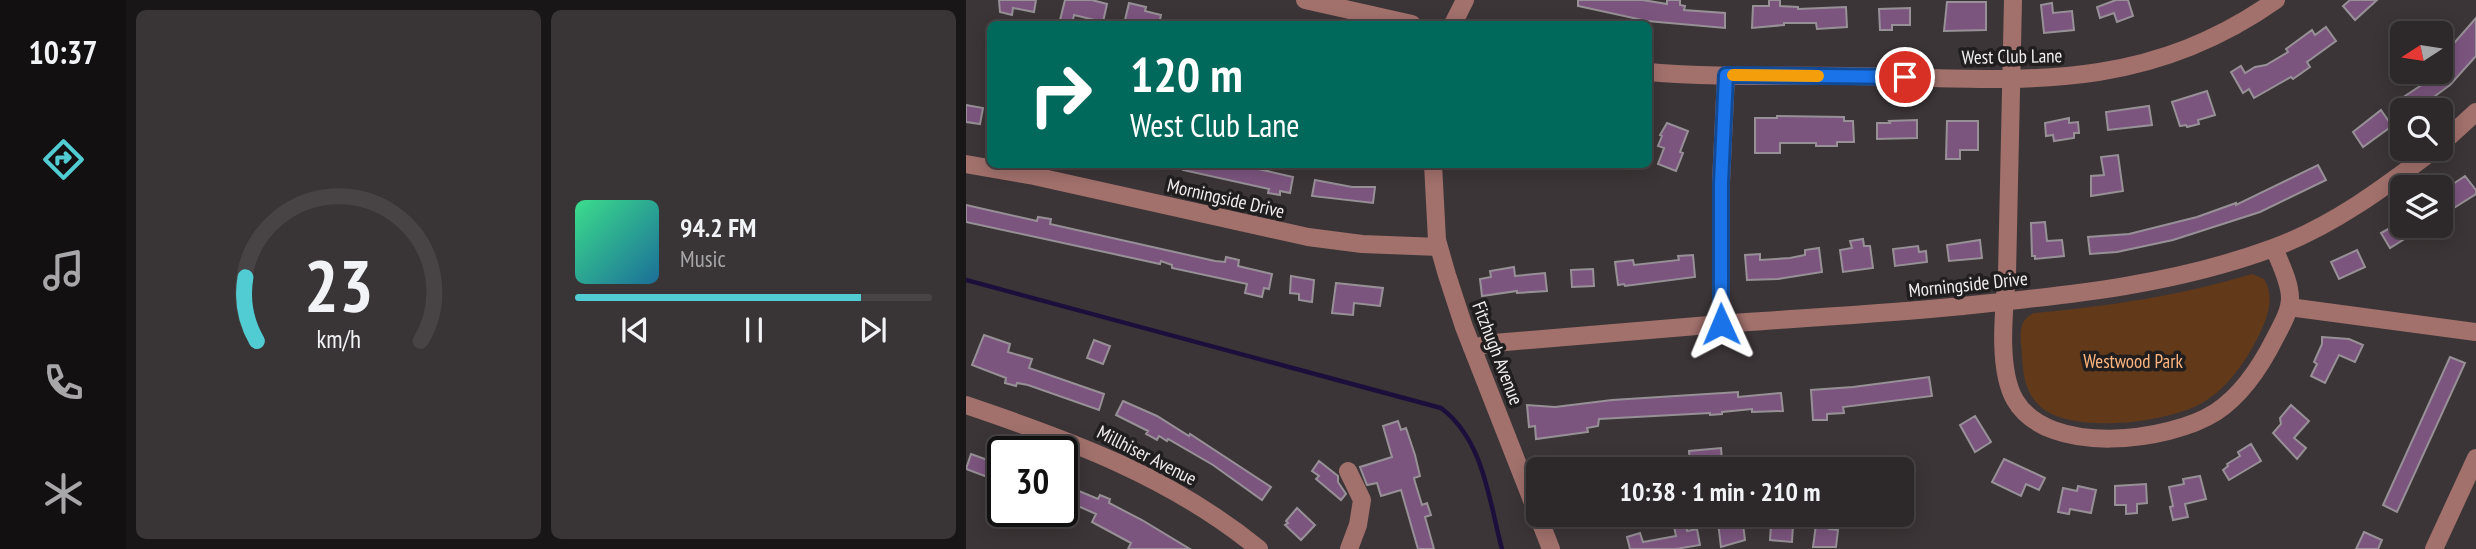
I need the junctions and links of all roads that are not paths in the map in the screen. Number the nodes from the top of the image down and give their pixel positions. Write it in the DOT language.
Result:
graph roads {
  1 [pos="1305,0"];
  2 [pos="1465,0"];
  3 [pos="2013,0"];
  4 [pos="2276,0"];
  5 [pos="1375,8"];
  6 [pos="1405,21"];
  7 [pos="1454,21"];
  8 [pos="1652,72"];
  9 [pos="1726,75"];
  10 [pos="2012,79"];
  11 [pos="2476,112"];
  12 [pos="2453,133"];
  13 [pos="2419,161"];
  14 [pos="966,164"];
  15 [pos="987,168"];
  16 [pos="989,168"];
  17 [pos="1433,168"];
  18 [pos="1439,247"];
  19 [pos="2274,248"];
  20 [pos="2004,302"];
  21 [pos="2288,307"];
  22 [pos="1721,324"];
  23 [pos="2476,332"];
  24 [pos="1472,348"];
  25 [pos="966,405"];
  26 [pos="2476,458"];
  27 [pos="1348,471"];
  28 [pos="1259,549"];
  29 [pos="1349,549"];
  30 [pos="1551,549"];
  31 [pos="2434,549"];
  1 -- 5 [label="street"];
  2 -- 7 [label="street"];
  3 -- 10 [label="street"];
  4 -- 10 [label="street, West Club Lane"];
  5 -- 6 [label="street"];
  8 -- 9 [label="street, West Club Lane"];
  9 -- 10 [label="street, West Club Lane"];
  9 -- 22 [label="street"];
  10 -- 20 [label="street"];
  11 -- 12 [label="street"];
  13 -- 19 [label="street, Morningside Drive"];
  14 -- 15 [label="street, Morningside Drive"];
  16 -- 18 [label="street, Morningside Drive"];
  17 -- 18 [label="street, Fitzhugh Avenue"];
  18 -- 24 [label="street, Fitzhugh Avenue"];
  19 -- 20 [label="street, Morningside Drive"];
  19 -- 21 [label="street"];
  20 -- 21 [label="street"];
  20 -- 22 [label="street, Morningside Drive"];
  21 -- 23 [label="street"];
  22 -- 24 [label="street, Morningside Drive"];
  24 -- 30 [label="street, Fitzhugh Avenue"];
  25 -- 28 [label="street, Millhiser Avenue"];
  26 -- 31 [label="street"];
  27 -- 29 [label="street"];
}
